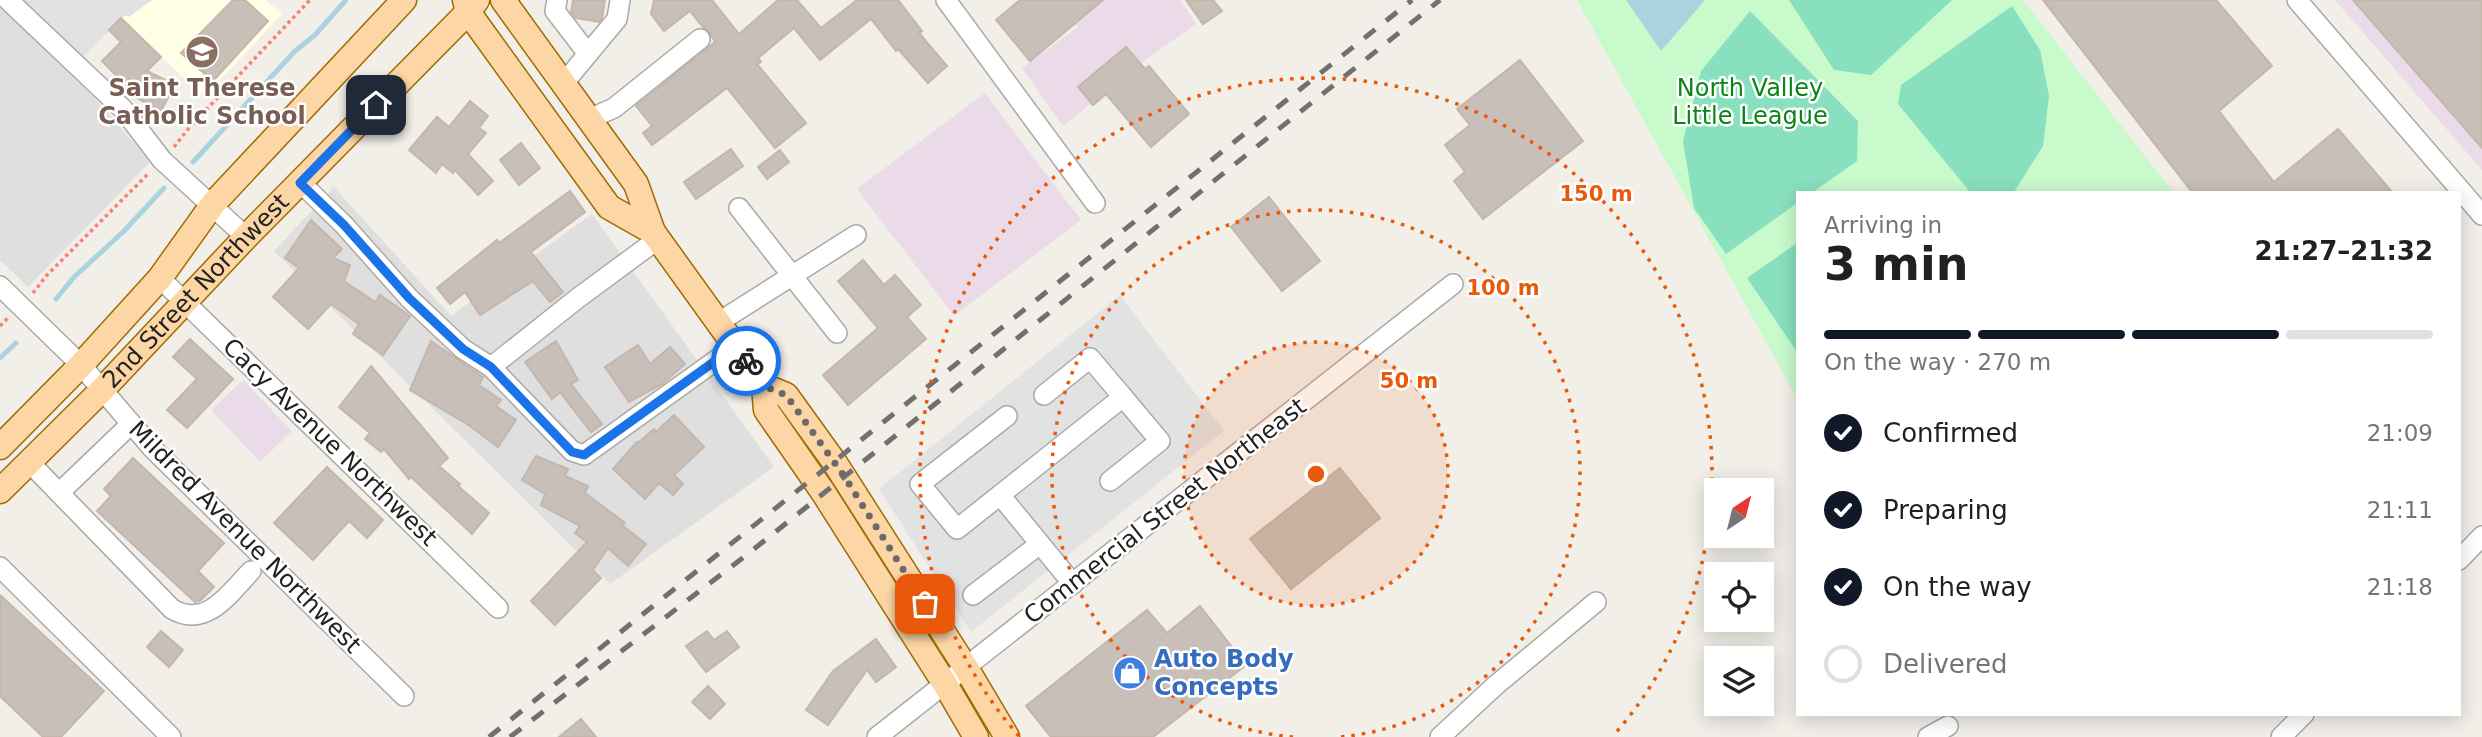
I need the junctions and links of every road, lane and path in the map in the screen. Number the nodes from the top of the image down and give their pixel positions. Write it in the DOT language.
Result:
graph roads {
  1 [pos="8,0"];
  2 [pos="310,0"];
  3 [pos="404,0"];
  4 [pos="503,0"];
  5 [pos="557,0"];
  6 [pos="620,0"];
  7 [pos="946,0"];
  8 [pos="2297,0"];
  9 [pos="470,4"];
  10 [pos="700,39"];
  11 [pos="588,54"];
  12 [pos="563,84"];
  13 [pos="589,119"];
  14 [pos="175,146"];
  15 [pos="152,170"];
  16 [pos="300,183"];
  17 [pos="1095,203"];
  18 [pos="213,204"];
  19 [pos="739,208"];
  20 [pos="2482,215"];
  21 [pos="656,235"];
  22 [pos="856,236"];
  23 [pos="246,237"];
  24 [pos="792,276"];
  25 [pos="160,278"];
  26 [pos="1453,284"];
  27 [pos="0,286"];
  28 [pos="32,293"];
  29 [pos="186,302"];
  30 [pos="9,316"];
  31 [pos="719,322"];
  32 [pos="0,326"];
  33 [pos="837,333"];
  34 [pos="736,346"];
  35 [pos="81,365"];
  36 [pos="491,367"];
  37 [pos="764,386"];
  38 [pos="102,390"];
  39 [pos="1044,395"];
  40 [pos="1123,397"];
  41 [pos="1007,416"];
  42 [pos="131,424"];
  43 [pos="0,447"];
  44 [pos="30,463"];
  45 [pos="1110,481"];
  46 [pos="0,491"];
  47 [pos="59,493"];
  48 [pos="1000,495"];
  49 [pos="2482,536"];
  50 [pos="1040,544"];
  51 [pos="2461,558"];
  52 [pos="0,567"];
  53 [pos="251,571"];
  54 [pos="1073,584"];
  55 [pos="973,595"];
  56 [pos="1596,602"];
  57 [pos="498,608"];
  58 [pos="966,668"];
  59 [pos="945,684"];
  60 [pos="404,696"];
  61 [pos="2302,716"];
  62 [pos="1948,726"];
  63 [pos="171,737"];
  64 [pos="877,737"];
  65 [pos="976,737"];
  66 [pos="1007,737"];
  67 [pos="1440,737"];
  68 [pos="1928,737"];
  69 [pos="2281,737"];
  1 -- 18 [label="street"];
  2 -- 14 [label="path"];
  3 -- 18 [label="main road, 2nd Street Northwest"];
  4 -- 12 [label="main road"];
  5 -- 11 [label="street"];
  6 -- 11 [label="street"];
  7 -- 17 [label="street"];
  8 -- 20 [label="street"];
  9 -- 16 [label="main road, 2nd Street Northwest"];
  9 -- 21 [label="main road"];
  10 -- 13 [label="street"];
  11 -- 12 [label="street"];
  12 -- 13 [label="main road"];
  13 -- 21 [label="main road"];
  15 -- 28 [label="path"];
  16 -- 23 [label="main road, 2nd Street Northwest"];
  16 -- 36 [label="street"];
  18 -- 23 [label="street"];
  18 -- 25 [label="main road, 2nd Street Northwest"];
  19 -- 24 [label="street"];
  21 -- 31 [label="main road"];
  21 -- 36 [label="street"];
  22 -- 24 [label="street"];
  23 -- 29 [label="main road, 2nd Street Northwest"];
  24 -- 31 [label="street"];
  24 -- 33 [label="street"];
  25 -- 29 [label="street, Cacy Avenue Northwest"];
  25 -- 35 [label="main road, 2nd Street Northwest"];
  26 -- 54 [label="street, Commercial Street Northeast"];
  27 -- 35 [label="street, Mildred Avenue Northwest"];
  29 -- 38 [label="main road, 2nd Street Northwest"];
  29 -- 57 [label="street, Cacy Avenue Northwest"];
  30 -- 32 [label="path"];
  31 -- 34 [label="main road"];
  34 -- 36 [label="street"];
  34 -- 37 [label="main road"];
  35 -- 38 [label="street, Mildred Avenue Northwest"];
  35 -- 43 [label="main road, 2nd Street Northwest"];
  37 -- 58 [label="main road"];
  37 -- 59 [label="main road"];
  38 -- 42 [label="street, Mildred Avenue Northwest"];
  38 -- 44 [label="main road, 2nd Street Northwest"];
  39 -- 40 [label="street"];
  40 -- 45 [label="street"];
  40 -- 48 [label="street"];
  41 -- 48 [label="street"];
  42 -- 47 [label="street"];
  42 -- 60 [label="street, Mildred Avenue Northwest"];
  44 -- 46 [label="main road, 2nd Street Northwest"];
  44 -- 47 [label="street"];
  47 -- 53 [label="street"];
  48 -- 50 [label="street"];
  49 -- 51 [label="street"];
  50 -- 54 [label="street"];
  50 -- 55 [label="street"];
  52 -- 63 [label="street"];
  54 -- 58 [label="street, Commercial Street Northeast"];
  56 -- 67 [label="street"];
  58 -- 59 [label="street, Commercial Street Northeast"];
  58 -- 66 [label="main road"];
  59 -- 64 [label="street, Commercial Street Northeast"];
  59 -- 65 [label="main road"];
  61 -- 69 [label="street"];
  62 -- 68 [label="street"];
}
